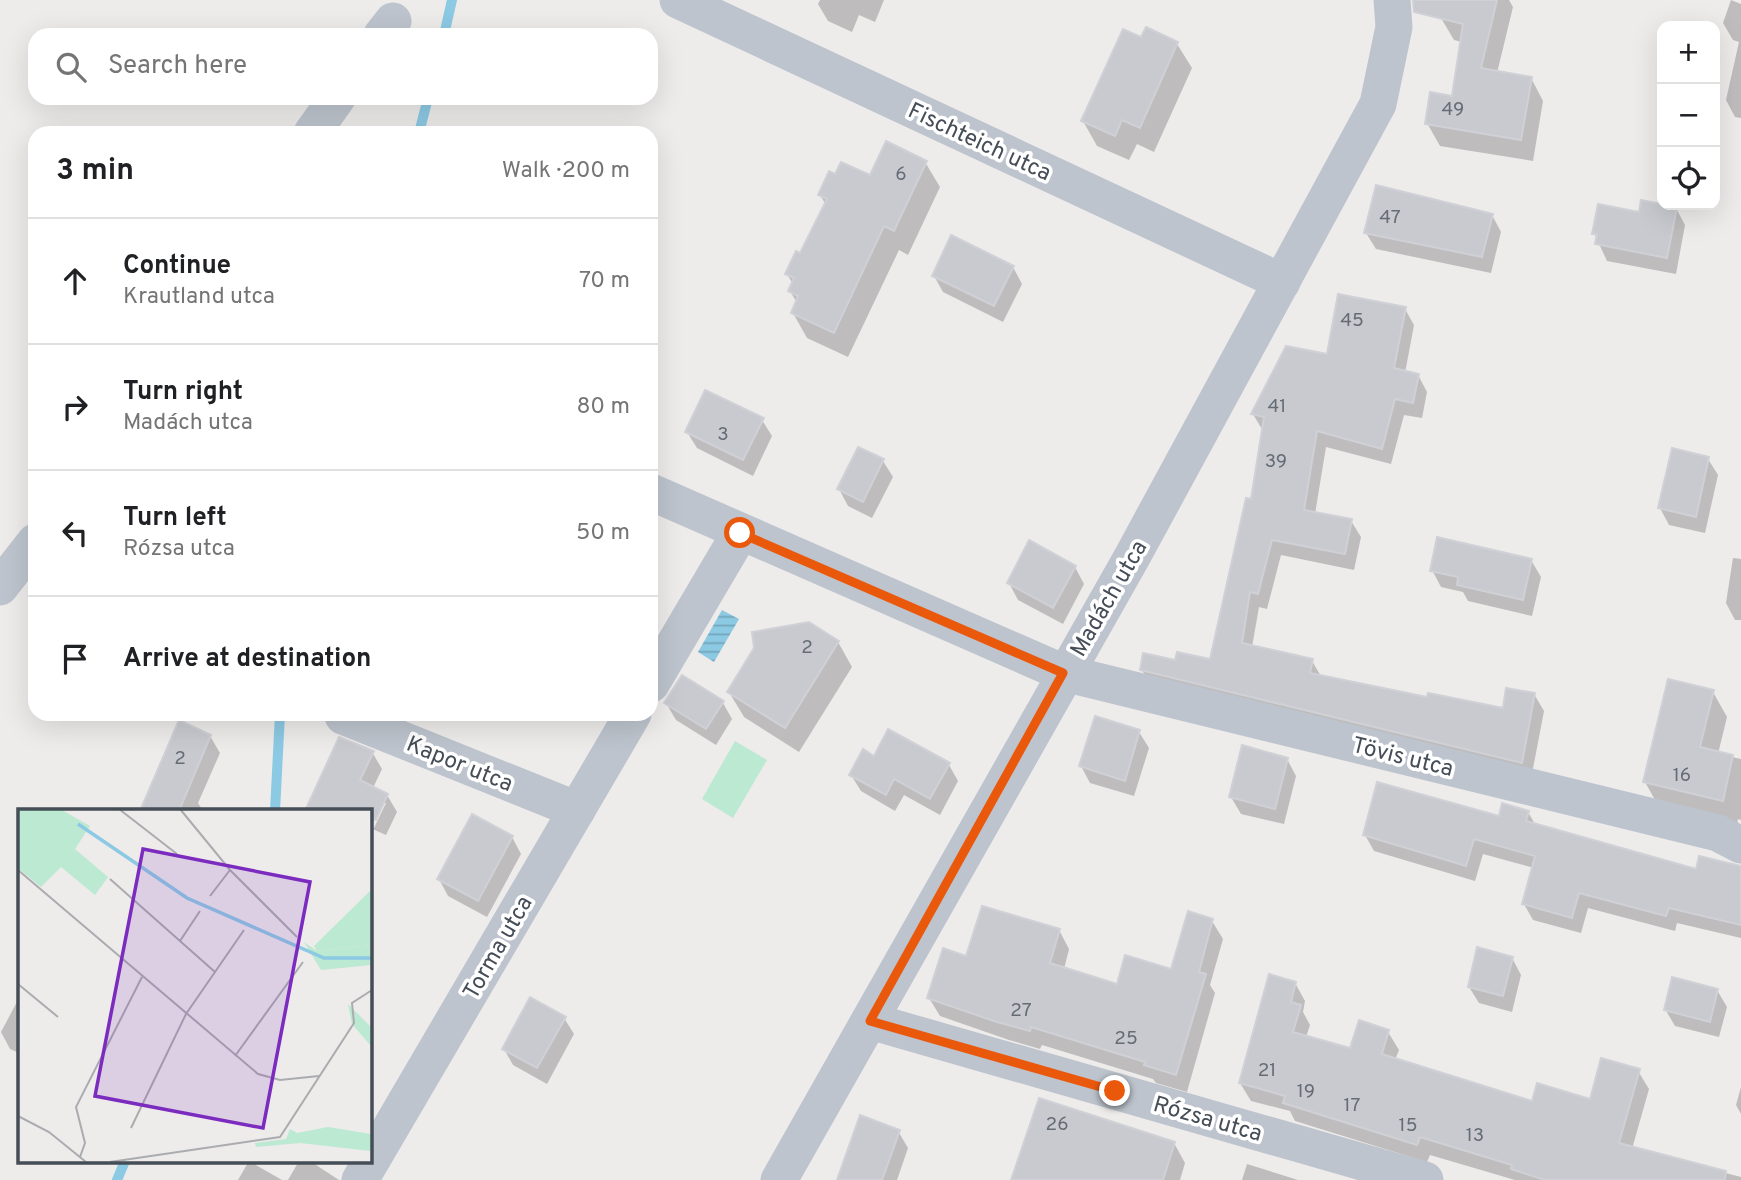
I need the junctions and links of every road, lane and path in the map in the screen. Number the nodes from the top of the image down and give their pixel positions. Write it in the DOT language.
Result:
graph roads {
  1 [pos="678,0"];
  2 [pos="1392,0"];
  3 [pos="332,105"];
  4 [pos="317,126"];
  5 [pos="1282,282"];
  6 [pos="658,495"];
  7 [pos="740,533"];
  8 [pos="658,672"];
  9 [pos="1063,673"];
  10 [pos="355,721"];
  11 [pos="630,721"];
  12 [pos="577,810"];
  13 [pos="1741,845"];
  14 [pos="870,1021"];
  15 [pos="371,1160"];
  16 [pos="370,1162"];
  17 [pos="359,1180"];
  18 [pos="779,1180"];
  19 [pos="1425,1180"];
  1 -- 5 [label="street, Fischteich utca"];
  2 -- 5 [label="street, Madách utca"];
  3 -- 4 [label="street"];
  5 -- 9 [label="street, Madách utca"];
  6 -- 7 [label="street, Tövis utca"];
  7 -- 8 [label="street"];
  7 -- 9 [label="street, Tövis utca"];
  9 -- 13 [label="street, Tövis utca"];
  9 -- 14 [label="street, Madách utca"];
  10 -- 12 [label="street, Kapor utca"];
  11 -- 12 [label="street, Torma utca"];
  12 -- 15 [label="street, Torma utca"];
  14 -- 18 [label="street, Madách utca"];
  14 -- 19 [label="street, Rózsa utca"];
  16 -- 17 [label="street, Torma utca"];
}
